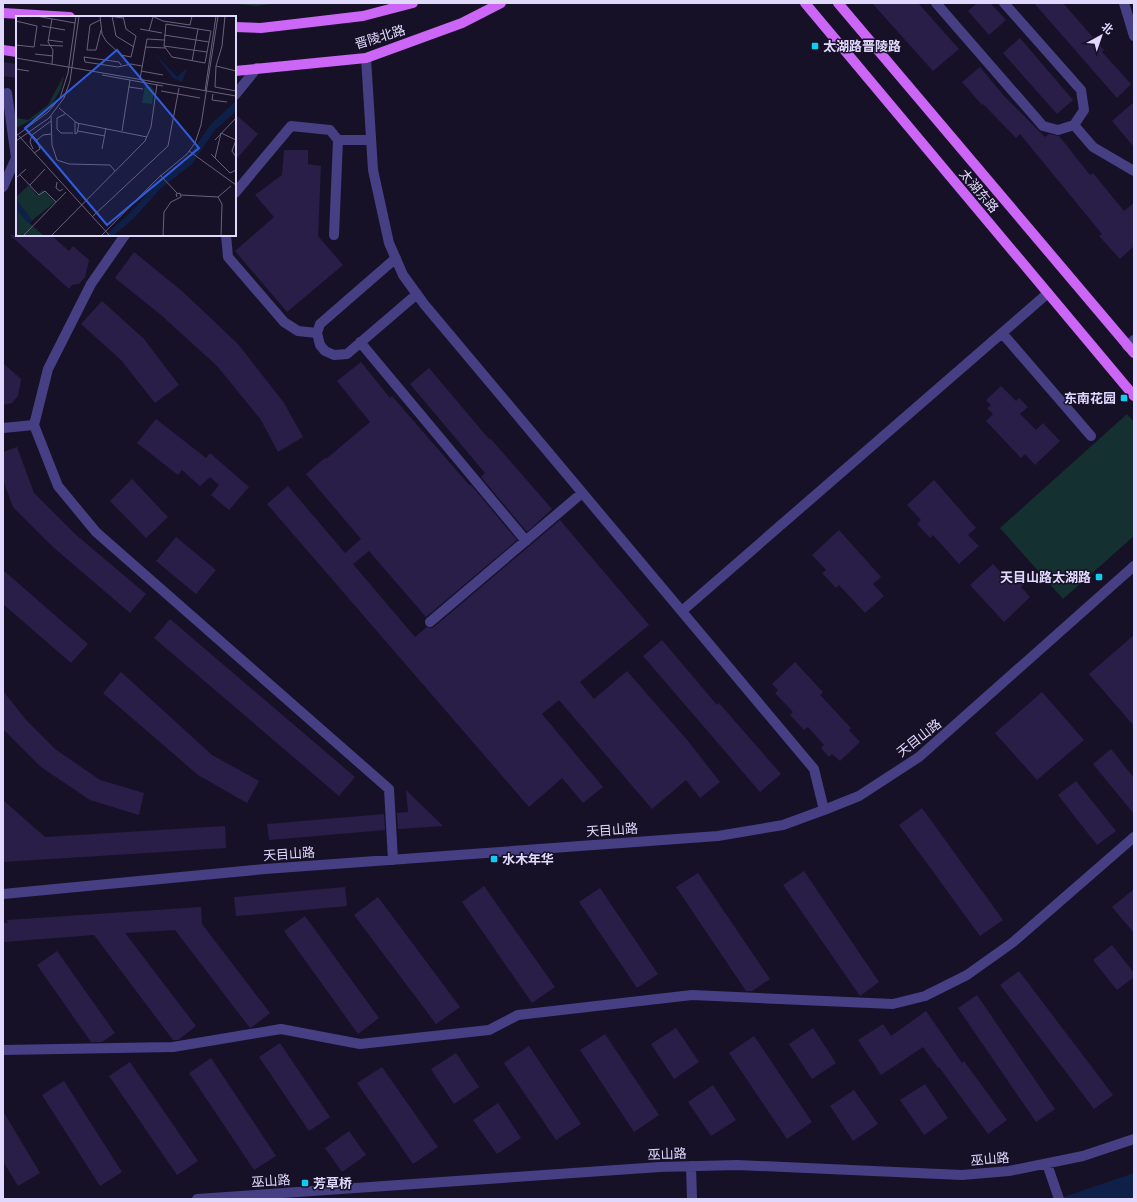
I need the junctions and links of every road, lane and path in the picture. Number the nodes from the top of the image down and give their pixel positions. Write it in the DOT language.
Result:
graph roads {
  1 [pos="413,3"];
  2 [pos="501,3"];
  3 [pos="805,3"];
  4 [pos="838,3"];
  5 [pos="936,3"];
  6 [pos="1004,3"];
  7 [pos="1124,3"];
  8 [pos="3,13"];
  9 [pos="53,16"];
  10 [pos="236,27"];
  11 [pos="1134,36"];
  12 [pos="3,50"];
  13 [pos="16,52"];
  14 [pos="366,58"];
  15 [pos="257,68"];
  16 [pos="236,70"];
  17 [pos="9,94"];
  18 [pos="236,94"];
  19 [pos="1074,125"];
  20 [pos="338,140"];
  21 [pos="371,140"];
  22 [pos="16,158"];
  23 [pos="1134,171"];
  24 [pos="3,187"];
  25 [pos="236,192"];
  26 [pos="334,235"];
  27 [pos="124,236"];
  28 [pos="226,236"];
  29 [pos="396,258"];
  30 [pos="1048,293"];
  31 [pos="417,294"];
  32 [pos="317,333"];
  33 [pos="1002,333"];
  34 [pos="360,342"];
  35 [pos="1132,346"];
  36 [pos="1134,396"];
  37 [pos="34,425"];
  38 [pos="3,428"];
  39 [pos="1091,436"];
  40 [pos="582,493"];
  41 [pos="526,541"];
  42 [pos="1134,566"];
  43 [pos="682,612"];
  44 [pos="430,622"];
  45 [pos="824,810"];
  46 [pos="1134,837"];
  47 [pos="393,860"];
  48 [pos="3,894"];
  49 [pos="3,1050"];
  50 [pos="1134,1139"];
  51 [pos="1047,1164"];
  52 [pos="691,1166"];
  53 [pos="197,1199"];
  54 [pos="692,1199"];
  55 [pos="1059,1199"];
  1 -- 10 [label="main road, 晋陵北路"];
  2 -- 14 [label="main road, 晋陵北路"];
  3 -- 30 [label="main road, 太湖东路"];
  4 -- 35 [label="main road, 太湖东路"];
  5 -- 19 [label="street"];
  6 -- 19 [label="street"];
  7 -- 11 [label="street"];
  8 -- 9 [label="main road"];
  12 -- 13 [label="main road"];
  14 -- 15 [label="main road, 晋陵北路"];
  14 -- 21 [label="street"];
  15 -- 16 [label="main road, 晋陵北路"];
  15 -- 18 [label="street"];
  17 -- 22 [label="street"];
  19 -- 23 [label="street"];
  20 -- 21 [label="street"];
  20 -- 25 [label="street"];
  20 -- 26 [label="street"];
  21 -- 29 [label="street"];
  22 -- 24 [label="street"];
  27 -- 37 [label="street"];
  28 -- 32 [label="street"];
  29 -- 31 [label="street"];
  29 -- 32 [label="street"];
  30 -- 33 [label="street"];
  30 -- 36 [label="main road, 太湖东路"];
  31 -- 34 [label="street"];
  31 -- 40 [label="street"];
  32 -- 34 [label="street"];
  33 -- 39 [label="street"];
  33 -- 43 [label="street"];
  34 -- 41 [label="street"];
  37 -- 38 [label="street"];
  37 -- 47 [label="street"];
  40 -- 41 [label="street"];
  40 -- 43 [label="street"];
  41 -- 44 [label="street"];
  42 -- 45 [label="street, 天目山路"];
  43 -- 45 [label="street"];
  45 -- 47 [label="street, 天目山路"];
  46 -- 49 [label="street"];
  47 -- 48 [label="street, 天目山路"];
  50 -- 51 [label="street, 巫山路"];
  51 -- 52 [label="street, 巫山路"];
  51 -- 55 [label="street"];
  52 -- 53 [label="street, 巫山路"];
  52 -- 54 [label="street"];
}
